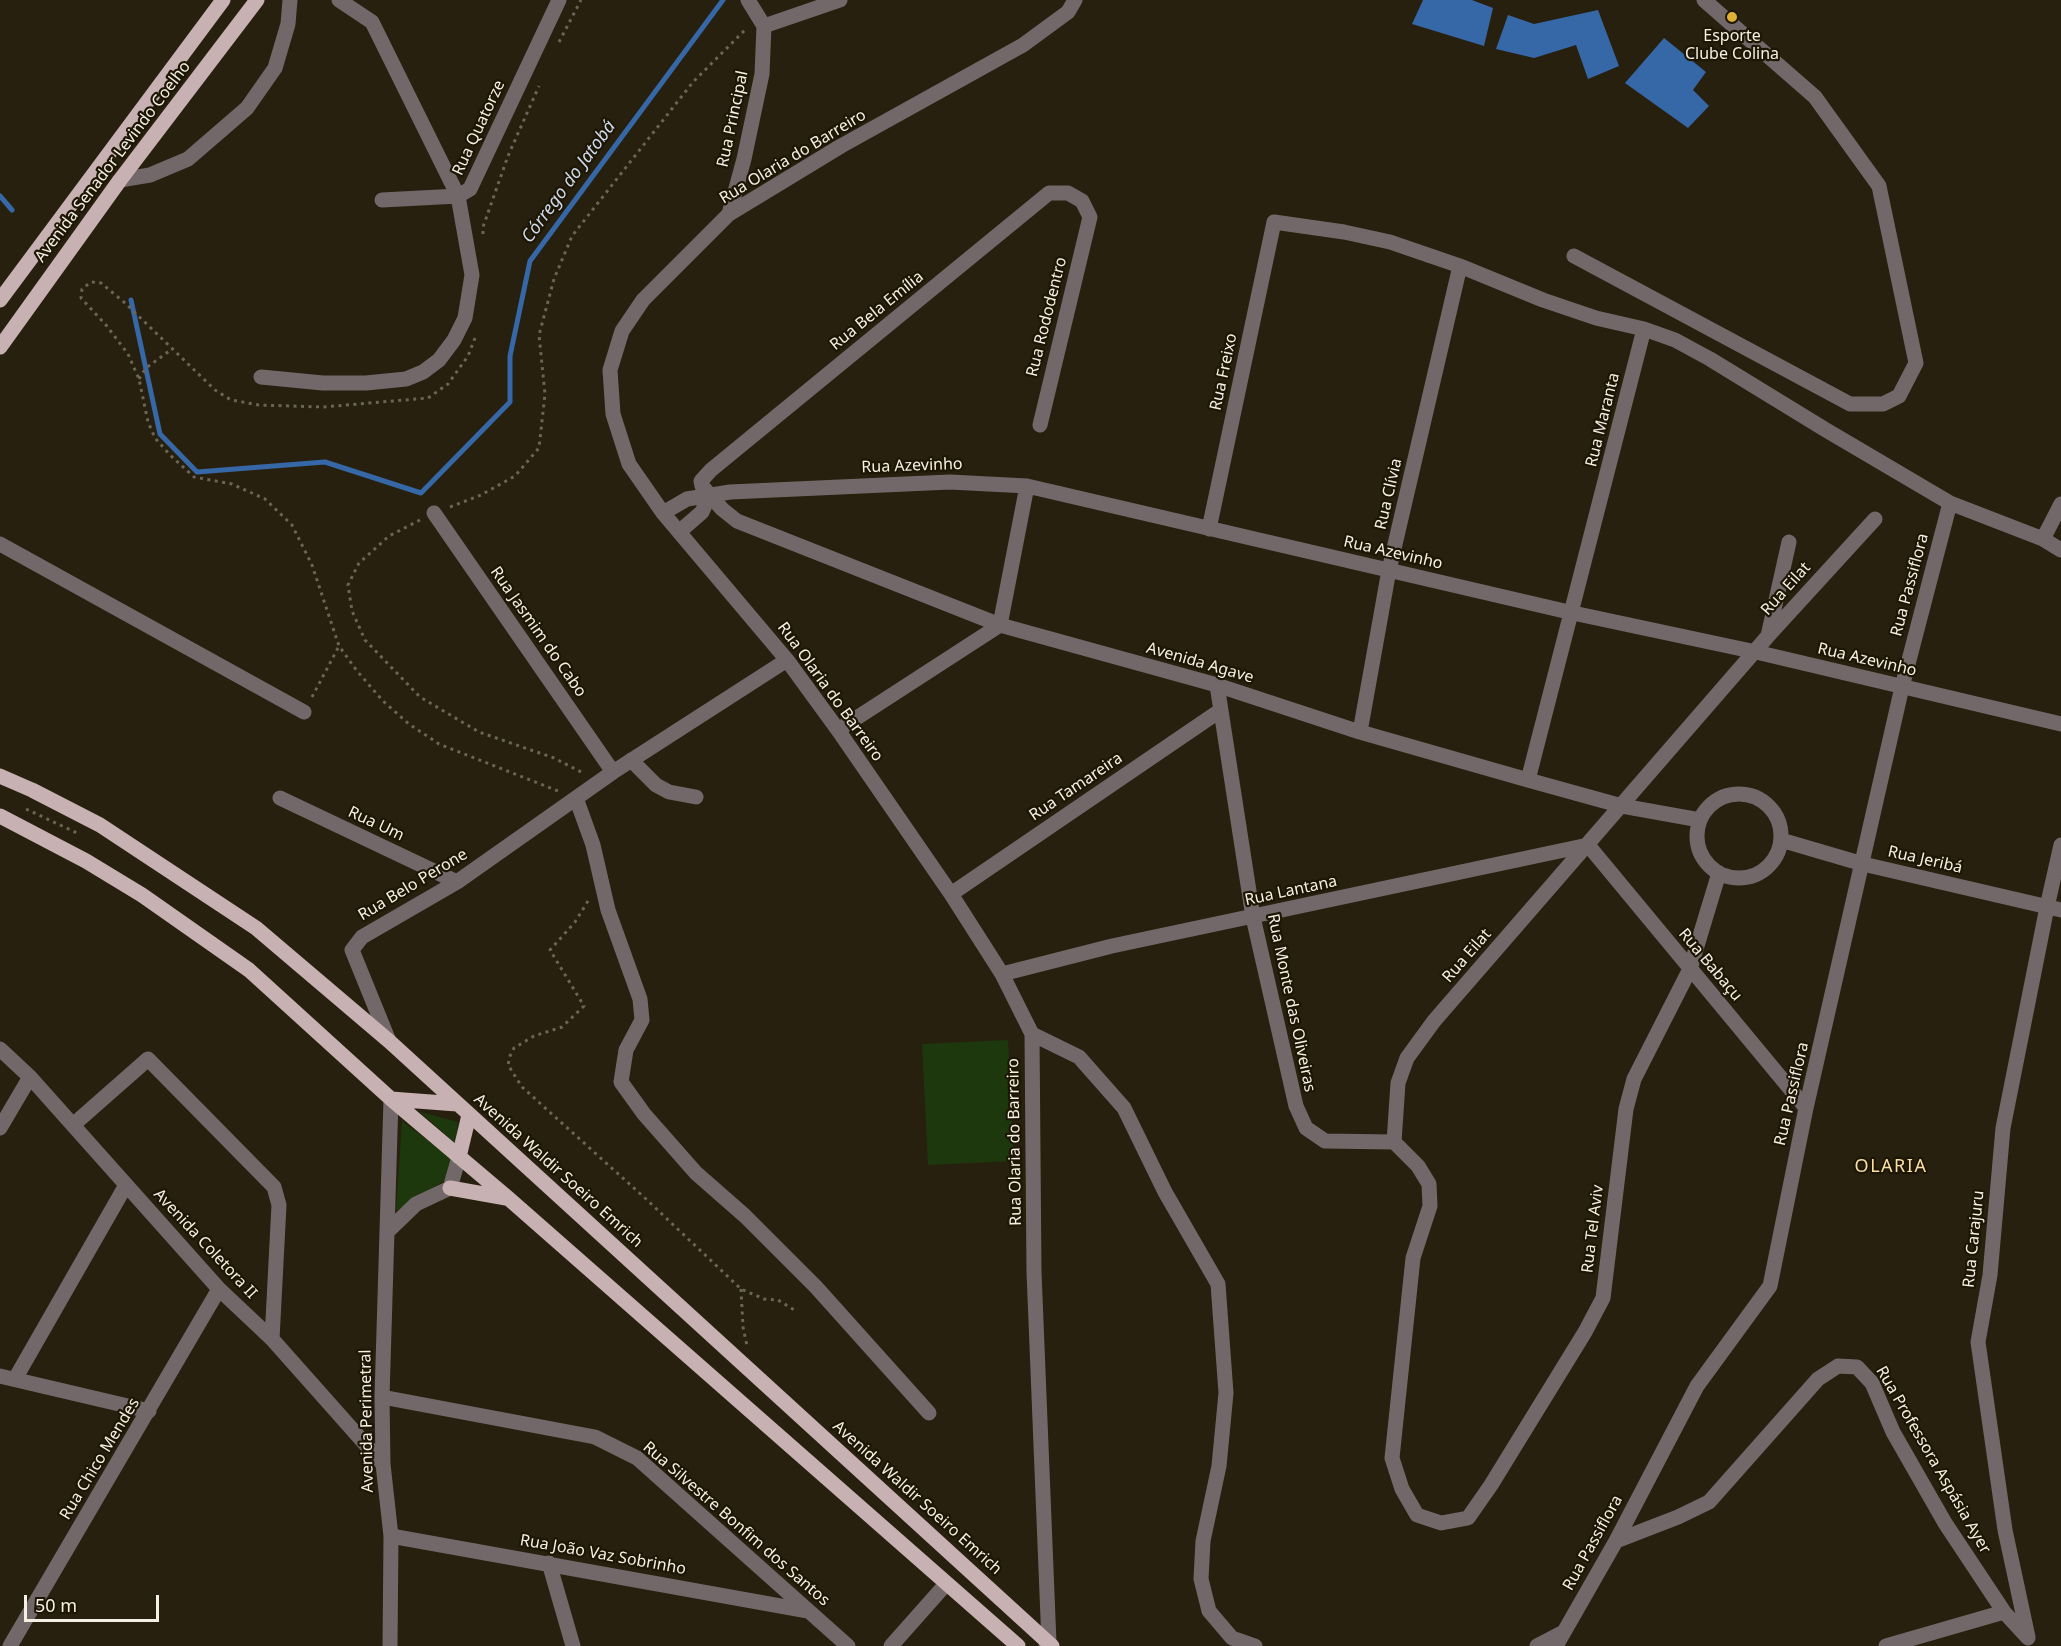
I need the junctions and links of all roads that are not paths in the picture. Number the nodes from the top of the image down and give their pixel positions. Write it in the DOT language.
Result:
graph roads {
  1 [pos="223,0"];
  2 [pos="257,0"];
  3 [pos="291,0"];
  4 [pos="339,0"];
  5 [pos="559,0"];
  6 [pos="840,0"];
  7 [pos="1075,0"];
  8 [pos="1704,0"];
  9 [pos="756,14"];
  10 [pos="120,180"];
  11 [pos="458,195"];
  12 [pos="382,200"];
  13 [pos="729,214"];
  14 [pos="1090,217"];
  15 [pos="1574,256"];
  16 [pos="1460,266"];
  17 [pos="0,300"];
  18 [pos="1644,329"];
  19 [pos="0,347"];
  20 [pos="261,377"];
  21 [pos="1040,425"];
  22 [pos="1027,486"];
  23 [pos="710,495"];
  24 [pos="1950,503"];
  25 [pos="2061,504"];
  26 [pos="434,513"];
  27 [pos="663,513"];
  28 [pos="1875,519"];
  29 [pos="1209,529"];
  30 [pos="679,532"];
  31 [pos="2043,539"];
  32 [pos="1789,542"];
  33 [pos="0,543"];
  34 [pos="2061,550"];
  35 [pos="1389,570"];
  36 [pos="1573,613"];
  37 [pos="1000,626"];
  38 [pos="1768,636"];
  39 [pos="1756,652"];
  40 [pos="787,660"];
  41 [pos="1217,685"];
  42 [pos="1902,687"];
  43 [pos="1221,710"];
  44 [pos="304,712"];
  45 [pos="2061,724"];
  46 [pos="838,730"];
  47 [pos="1360,732"];
  48 [pos="631,760"];
  49 [pos="613,772"];
  50 [pos="0,777"];
  51 [pos="1528,780"];
  52 [pos="696,797"];
  53 [pos="280,798"];
  54 [pos="576,798"];
  55 [pos="1622,806"];
  56 [pos="0,816"];
  57 [pos="1700,820"];
  58 [pos="1781,840"];
  59 [pos="1588,845"];
  60 [pos="2061,845"];
  61 [pos="1863,864"];
  62 [pos="1719,873"];
  63 [pos="457,882"];
  64 [pos="951,894"];
  65 [pos="2054,908"];
  66 [pos="1253,917"];
  67 [pos="1690,969"];
  68 [pos="1002,974"];
  69 [pos="1032,1034"];
  70 [pos="389,1041"];
  71 [pos="0,1049"];
  72 [pos="30,1077"];
  73 [pos="391,1100"];
  74 [pos="456,1104"];
  75 [pos="1806,1108"];
  76 [pos="469,1115"];
  77 [pos="73,1125"];
  78 [pos="0,1128"];
  79 [pos="1395,1142"];
  80 [pos="459,1157"];
  81 [pos="126,1185"];
  82 [pos="450,1188"];
  83 [pos="508,1198"];
  84 [pos="387,1232"];
  85 [pos="219,1289"];
  86 [pos="272,1339"];
  87 [pos="7,1378"];
  88 [pos="382,1396"];
  89 [pos="149,1411"];
  90 [pos="929,1413"];
  91 [pos="383,1464"];
  92 [pos="392,1536"];
  93 [pos="1616,1541"];
  94 [pos="549,1563"];
  95 [pos="946,1584"];
  96 [pos="808,1611"];
  97 [pos="2004,1612"];
  98 [pos="1564,1632"];
  99 [pos="2030,1642"];
  100 [pos="1049,1645"];
  101 [pos="1891,1645"];
  102 [pos="10,1646"];
  103 [pos="390,1646"];
  104 [pos="573,1646"];
  105 [pos="848,1646"];
  106 [pos="891,1646"];
  107 [pos="1018,1646"];
  108 [pos="1255,1646"];
  109 [pos="1537,1646"];
  110 [pos="1556,1646"];
  1 -- 17 [label="main road, Avenida Senador Levindo Coelho"];
  2 -- 10 [label="main road, Avenida Senador Levindo Coelho"];
  3 -- 10 [label="street"];
  4 -- 11 [label="street"];
  5 -- 11 [label="street, Rua Quatorze"];
  6 -- 9 [label="street"];
  7 -- 13 [label="street, Rua Olaria do Barreiro"];
  8 -- 15 [label="street"];
  9 -- 13 [label="street, Rua Principal"];
  10 -- 19 [label="main road, Avenida Senador Levindo Coelho"];
  11 -- 12 [label="street, Rua Quatorze"];
  11 -- 20 [label="street"];
  13 -- 27 [label="street, Rua Olaria do Barreiro"];
  14 -- 21 [label="street, Rua Rododentro"];
  14 -- 23 [label="street, Rua Bela Emília"];
  16 -- 18 [label="street"];
  16 -- 29 [label="street, Rua Freixo"];
  16 -- 35 [label="street, Rua Clívia"];
  18 -- 24 [label="street"];
  18 -- 36 [label="street, Rua Maranta"];
  22 -- 23 [label="street, Rua Azevinho"];
  22 -- 29 [label="street, Rua Azevinho"];
  22 -- 37 [label="street"];
  23 -- 27 [label="street, Rua Azevinho"];
  23 -- 30 [label="street"];
  23 -- 37 [label="street, Avenida Agave"];
  24 -- 31 [label="street"];
  24 -- 42 [label="street, Rua Passiflora"];
  25 -- 31 [label="street"];
  26 -- 49 [label="street, Rua Jasmim do Cabo"];
  27 -- 30 [label="street, Rua Olaria do Barreiro"];
  28 -- 38 [label="street, Rua Eilat"];
  29 -- 35 [label="street, Rua Azevinho"];
  30 -- 40 [label="street, Rua Olaria do Barreiro"];
  31 -- 34 [label="street"];
  32 -- 38 [label="street"];
  33 -- 44 [label="street"];
  35 -- 36 [label="street, Rua Azevinho"];
  35 -- 47 [label="street, Rua Clívia"];
  36 -- 39 [label="street, Rua Azevinho"];
  36 -- 51 [label="street, Rua Maranta"];
  37 -- 41 [label="street, Avenida Agave"];
  37 -- 46 [label="street"];
  38 -- 39 [label="street, Rua Eilat"];
  39 -- 42 [label="street, Rua Azevinho"];
  39 -- 55 [label="street, Rua Eilat"];
  40 -- 46 [label="street, Rua Olaria do Barreiro"];
  40 -- 48 [label="street, Rua Belo Perone"];
  41 -- 43 [label="street, Rua Monte das Oliveiras"];
  41 -- 47 [label="street, Avenida Agave"];
  42 -- 45 [label="street, Rua Azevinho"];
  42 -- 61 [label="street, Rua Passiflora"];
  43 -- 64 [label="street, Rua Tamareira"];
  43 -- 66 [label="street, Rua Monte das Oliveiras"];
  46 -- 64 [label="street, Rua Olaria do Barreiro"];
  47 -- 51 [label="street, Avenida Agave"];
  48 -- 49 [label="street, Rua Belo Perone"];
  48 -- 52 [label="street"];
  49 -- 54 [label="street, Rua Belo Perone"];
  50 -- 70 [label="main road, Avenida Waldir Soeiro Emrich"];
  51 -- 55 [label="street, Avenida Agave"];
  53 -- 63 [label="street, Rua Um"];
  54 -- 63 [label="street, Rua Belo Perone"];
  54 -- 90 [label="street"];
  55 -- 57 [label="street, Avenida Agave"];
  55 -- 59 [label="street, Rua Eilat"];
  56 -- 73 [label="main road"];
  57 -- 58 [label="street"];
  57 -- 62 [label="street"];
  58 -- 61 [label="street, Rua Jeribá"];
  58 -- 62 [label="street"];
  59 -- 66 [label="street, Rua Lantana"];
  59 -- 67 [label="street, Rua Babaçu"];
  59 -- 79 [label="street, Rua Eilat"];
  60 -- 65 [label="street, Rua Carajuru"];
  61 -- 65 [label="street, Rua Jeribá"];
  61 -- 75 [label="street, Rua Passiflora"];
  62 -- 67 [label="street, Rua Tel Aviv"];
  63 -- 70 [label="street, Rua Belo Perone"];
  64 -- 68 [label="street, Rua Olaria do Barreiro"];
  65 -- 99 [label="street, Rua Carajuru"];
  66 -- 68 [label="street, Rua Lantana"];
  66 -- 79 [label="street, Rua Monte das Oliveiras"];
  67 -- 75 [label="street, Rua Babaçu"];
  67 -- 79 [label="street, Rua Tel Aviv"];
  68 -- 69 [label="street, Rua Olaria do Barreiro"];
  69 -- 100 [label="street, Rua Olaria do Barreiro"];
  69 -- 108 [label="street"];
  70 -- 74 [label="main road, Avenida Waldir Soeiro Emrich"];
  71 -- 72 [label="street, Avenida Coletora II"];
  72 -- 77 [label="street, Avenida Coletora II"];
  72 -- 78 [label="street"];
  73 -- 74 [label="main road"];
  73 -- 80 [label="main road"];
  73 -- 84 [label="street, Avenida Perimetral"];
  74 -- 76 [label="main road, Avenida Waldir Soeiro Emrich"];
  75 -- 93 [label="street, Rua Passiflora"];
  76 -- 80 [label="main road"];
  76 -- 100 [label="main road, Avenida Waldir Soeiro Emrich"];
  77 -- 81 [label="street, Avenida Coletora II"];
  77 -- 86 [label="street"];
  80 -- 82 [label="street"];
  80 -- 83 [label="main road"];
  81 -- 85 [label="street, Avenida Coletora II"];
  81 -- 87 [label="street"];
  82 -- 83 [label="main road"];
  82 -- 84 [label="street"];
  83 -- 95 [label="main road"];
  84 -- 88 [label="street, Avenida Perimetral"];
  85 -- 86 [label="street, Avenida Coletora II"];
  85 -- 89 [label="street, Rua Chico Mendes"];
  86 -- 91 [label="street, Avenida Coletora II"];
  87 -- 89 [label="street"];
  88 -- 91 [label="street, Avenida Perimetral"];
  88 -- 96 [label="street, Rua Silvestre Bonfim dos Santos"];
  89 -- 102 [label="street, Rua Chico Mendes"];
  91 -- 92 [label="street, Avenida Perimetral"];
  92 -- 94 [label="street, Rua João Vaz Sobrinho"];
  92 -- 103 [label="street, Avenida Perimetral"];
  93 -- 97 [label="street, Rua Professora Aspásia Ayer"];
  93 -- 98 [label="street, Rua Passiflora"];
  94 -- 96 [label="street, Rua João Vaz Sobrinho"];
  94 -- 104 [label="street"];
  95 -- 106 [label="street"];
  95 -- 107 [label="main road"];
  96 -- 105 [label="street, Rua Silvestre Bonfim dos Santos"];
  97 -- 99 [label="street, Rua Professora Aspásia Ayer"];
  97 -- 101 [label="street"];
  98 -- 109 [label="street"];
  98 -- 110 [label="street, Rua Passiflora"];
}
